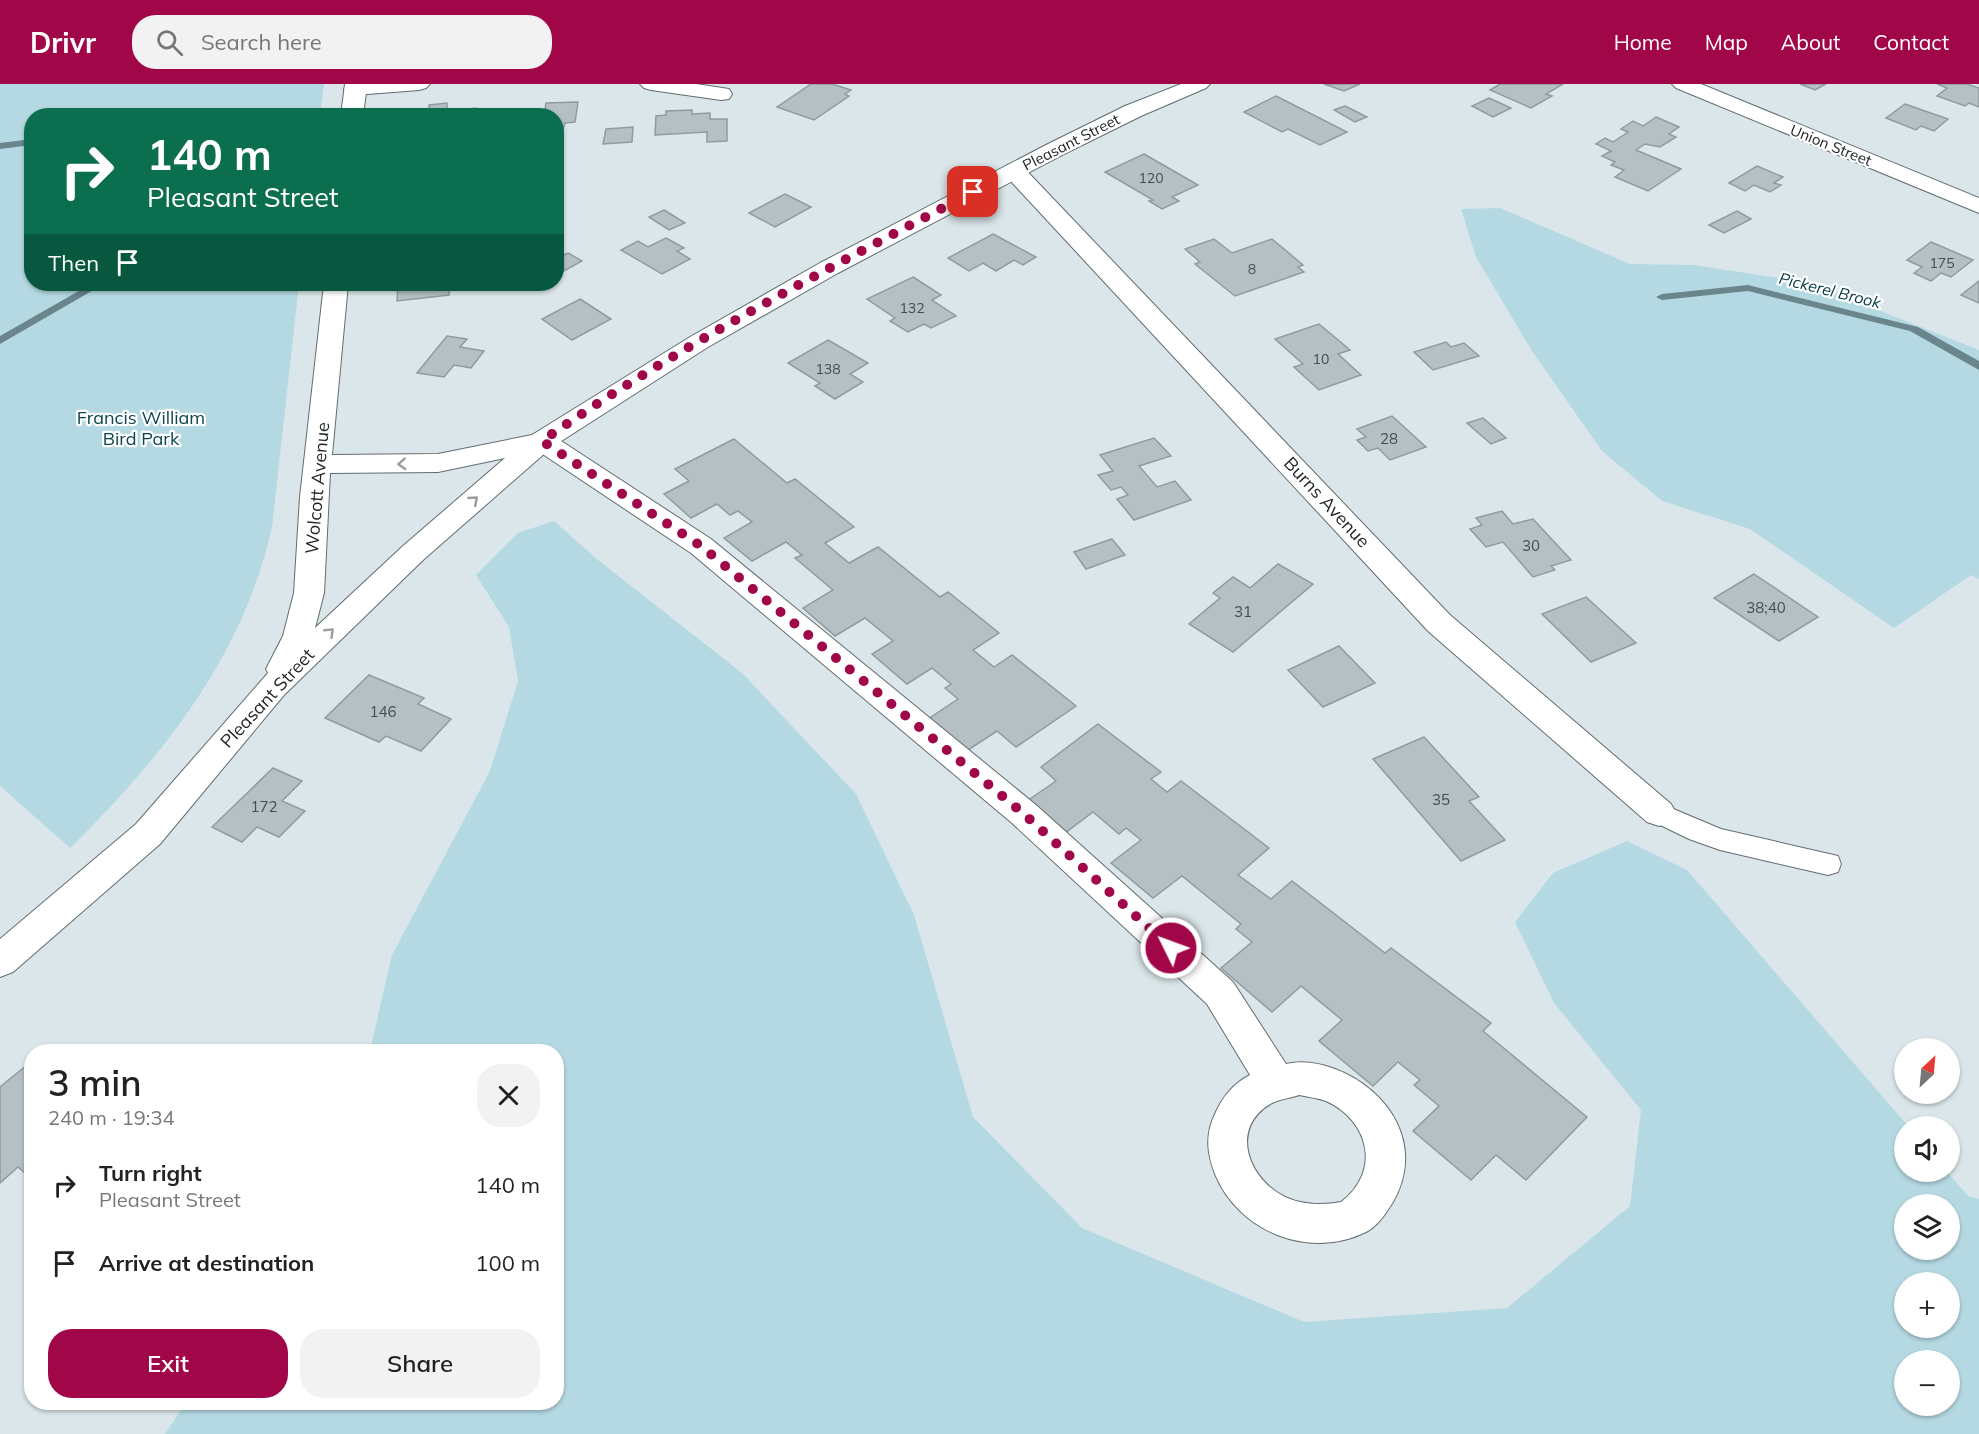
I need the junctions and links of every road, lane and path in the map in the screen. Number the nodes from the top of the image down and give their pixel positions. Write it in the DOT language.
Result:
graph roads {
  1 [pos="419,84"];
  2 [pos="651,84"];
  3 [pos="1199,84"];
  4 [pos="1683,84"];
  5 [pos="359,86"];
  6 [pos="722,94"];
  7 [pos="354,108"];
  8 [pos="1014,171"];
  9 [pos="1979,206"];
  10 [pos="335,291"];
  11 [pos="542,441"];
  12 [pos="319,464"];
  13 [pos="273,687"];
  14 [pos="1659,813"];
  15 [pos="1828,864"];
  16 [pos="0,961"];
  17 [pos="1275,1080"];
  1 -- 5 [label="street"];
  2 -- 6 [label="street"];
  3 -- 8 [label="street, Pleasant Street"];
  4 -- 9 [label="street, Union Street"];
  5 -- 7 [label="street"];
  8 -- 11 [label="street, Pleasant Street"];
  8 -- 14 [label="street, Burns Avenue"];
  10 -- 12 [label="street, Wolcott Avenue"];
  11 -- 12 [label="street, Pleasant Street, one-way"];
  13 -- 11 [label="street, Pleasant Street, one-way"];
  11 -- 17 [label="street"];
  12 -- 13 [label="street, Wolcott Avenue"];
  13 -- 16 [label="street, Pleasant Street"];
  14 -- 15 [label="lane"];
}
